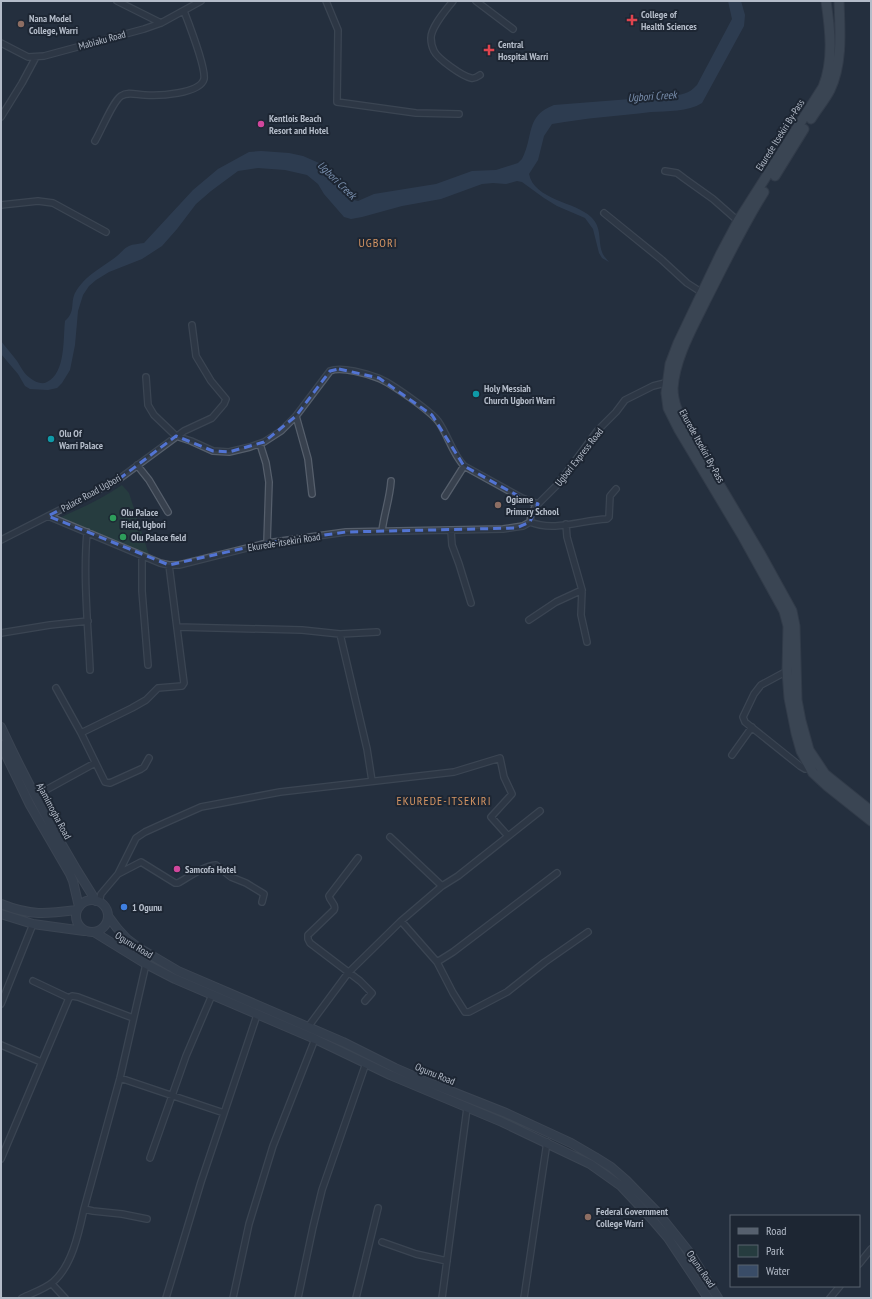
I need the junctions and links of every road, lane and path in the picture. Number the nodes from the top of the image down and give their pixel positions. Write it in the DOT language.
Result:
graph roads {
  1 [pos="117,1"];
  2 [pos="201,1"];
  3 [pos="326,1"];
  4 [pos="453,1"];
  5 [pos="476,1"];
  6 [pos="826,1"];
  7 [pos="839,1"];
  8 [pos="184,11"];
  9 [pos="162,23"];
  10 [pos="513,29"];
  11 [pos="1,43"];
  12 [pos="36,57"];
  13 [pos="480,75"];
  14 [pos="459,114"];
  15 [pos="1,117"];
  16 [pos="95,141"];
  17 [pos="665,171"];
  18 [pos="1,205"];
  19 [pos="604,213"];
  20 [pos="738,221"];
  21 [pos="106,232"];
  22 [pos="701,292"];
  23 [pos="192,325"];
  24 [pos="146,377"];
  25 [pos="670,382"];
  26 [pos="296,416"];
  27 [pos="176,436"];
  28 [pos="260,444"];
  29 [pos="138,465"];
  30 [pos="464,466"];
  31 [pos="391,481"];
  32 [pos="616,489"];
  33 [pos="312,494"];
  34 [pos="445,496"];
  35 [pos="538,504"];
  36 [pos="168,512"];
  37 [pos="48,516"];
  38 [pos="530,522"];
  39 [pos="566,524"];
  40 [pos="382,531"];
  41 [pos="451,531"];
  42 [pos="86,532"];
  43 [pos="1,540"];
  44 [pos="267,543"];
  45 [pos="142,556"];
  46 [pos="169,566"];
  47 [pos="582,590"];
  48 [pos="471,603"];
  49 [pos="529,620"];
  50 [pos="88,622"];
  51 [pos="177,627"];
  52 [pos="377,632"];
  53 [pos="1,633"];
  54 [pos="340,634"];
  55 [pos="587,642"];
  56 [pos="148,665"];
  57 [pos="90,670"];
  58 [pos="787,671"];
  59 [pos="56,688"];
  60 [pos="1,727"];
  61 [pos="752,727"];
  62 [pos="81,734"];
  63 [pos="1,745"];
  64 [pos="732,755"];
  65 [pos="149,758"];
  66 [pos="95,763"];
  67 [pos="809,766"];
  68 [pos="372,781"];
  69 [pos="35,796"];
  70 [pos="540,811"];
  71 [pos="871,811"];
  72 [pos="871,821"];
  73 [pos="508,836"];
  74 [pos="390,837"];
  75 [pos="358,858"];
  76 [pos="557,873"];
  77 [pos="118,874"];
  78 [pos="442,886"];
  79 [pos="98,902"];
  80 [pos="262,902"];
  81 [pos="1,904"];
  82 [pos="78,909"];
  83 [pos="1,914"];
  84 [pos="108,916"];
  85 [pos="401,920"];
  86 [pos="33,924"];
  87 [pos="85,931"];
  88 [pos="94,932"];
  89 [pos="588,932"];
  90 [pos="437,962"];
  91 [pos="146,964"];
  92 [pos="348,973"];
  93 [pos="32,981"];
  94 [pos="212,995"];
  95 [pos="69,998"];
  96 [pos="365,1000"];
  97 [pos="1,1004"];
  98 [pos="258,1015"];
  99 [pos="284,1016"];
  100 [pos="133,1018"];
  101 [pos="281,1025"];
  102 [pos="308,1027"];
  103 [pos="315,1038"];
  104 [pos="1,1045"];
  105 [pos="41,1062"];
  106 [pos="366,1063"];
  107 [pos="120,1078"];
  108 [pos="173,1095"];
  109 [pos="467,1108"];
  110 [pos="224,1113"];
  111 [pos="547,1142"];
  112 [pos="150,1158"];
  113 [pos="1,1159"];
  114 [pos="378,1208"];
  115 [pos="84,1209"];
  116 [pos="147,1219"];
  117 [pos="382,1242"];
  118 [pos="871,1249"];
  119 [pos="447,1261"];
  120 [pos="860,1263"];
  121 [pos="52,1284"];
  122 [pos="839,1287"];
  123 [pos="22,1298"];
  124 [pos="65,1298"];
  125 [pos="166,1298"];
  126 [pos="233,1298"];
  127 [pos="298,1298"];
  128 [pos="356,1298"];
  129 [pos="442,1298"];
  130 [pos="524,1298"];
  131 [pos="708,1298"];
  132 [pos="718,1298"];
  133 [pos="830,1298"];
  1 -- 9 [label="street"];
  2 -- 8 [label="street, Mabiaku Road"];
  3 -- 14 [label="street"];
  4 -- 13 [label="street"];
  5 -- 10 [label="street"];
  6 -- 20 [label="main road, Ekurede Itsekiri By-Pass"];
  7 -- 25 [label="main road, Ekurede Itsekiri By-Pass"];
  8 -- 9 [label="street, Mabiaku Road"];
  8 -- 16 [label="street"];
  9 -- 12 [label="street, Mabiaku Road"];
  11 -- 12 [label="street, Mabiaku Road"];
  12 -- 15 [label="street"];
  17 -- 20 [label="street"];
  18 -- 21 [label="street"];
  19 -- 22 [label="street"];
  20 -- 22 [label="main road, Ekurede Itsekiri By-Pass"];
  22 -- 25 [label="main road, Ekurede Itsekiri By-Pass"];
  23 -- 27 [label="street, Palace Road Ugbori"];
  24 -- 27 [label="street"];
  25 -- 35 [label="street, Ugbori Express Road"];
  25 -- 58 [label="main road, Ekurede Itsekiri By-Pass"];
  25 -- 71 [label="main road, Ekurede Itsekiri By-Pass"];
  26 -- 28 [label="street"];
  26 -- 30 [label="street"];
  26 -- 33 [label="street"];
  27 -- 28 [label="street"];
  27 -- 29 [label="street, Palace Road Ugbori"];
  28 -- 44 [label="street"];
  29 -- 36 [label="street"];
  29 -- 37 [label="street, Palace Road Ugbori"];
  30 -- 34 [label="street"];
  30 -- 35 [label="street"];
  31 -- 40 [label="street"];
  32 -- 39 [label="street"];
  35 -- 38 [label="street, Ugbori Express Road"];
  37 -- 42 [label="street"];
  37 -- 43 [label="street, Palace Road Ugbori"];
  38 -- 39 [label="street"];
  38 -- 41 [label="street, Ekurede-itsekiri Road"];
  39 -- 47 [label="street"];
  40 -- 41 [label="street, Ekurede-itsekiri Road"];
  40 -- 44 [label="street, Ekurede-itsekiri Road"];
  41 -- 48 [label="street"];
  42 -- 45 [label="street"];
  42 -- 50 [label="street"];
  44 -- 46 [label="street, Ekurede-itsekiri Road"];
  45 -- 46 [label="street"];
  45 -- 56 [label="street"];
  46 -- 51 [label="street"];
  47 -- 49 [label="street"];
  47 -- 55 [label="street"];
  50 -- 53 [label="street"];
  50 -- 57 [label="street"];
  51 -- 54 [label="street"];
  51 -- 62 [label="street"];
  52 -- 54 [label="street"];
  54 -- 68 [label="street"];
  58 -- 61 [label="street"];
  58 -- 67 [label="main road, Ekurede Itsekiri By-Pass"];
  59 -- 62 [label="street"];
  60 -- 69 [label="main road, Ajamimogha Road"];
  61 -- 64 [label="street"];
  61 -- 67 [label="street"];
  62 -- 66 [label="street"];
  63 -- 82 [label="main road, Ajamimogha Road"];
  65 -- 66 [label="street"];
  66 -- 69 [label="street"];
  67 -- 72 [label="main road, Ekurede Itsekiri By-Pass"];
  68 -- 73 [label="street"];
  68 -- 77 [label="street"];
  69 -- 79 [label="main road, Ajamimogha Road"];
  70 -- 73 [label="street"];
  73 -- 78 [label="street"];
  74 -- 78 [label="street"];
  75 -- 92 [label="street"];
  76 -- 90 [label="street"];
  77 -- 79 [label="street"];
  77 -- 80 [label="street"];
  78 -- 85 [label="street"];
  79 -- 82 [label="main road"];
  79 -- 84 [label="main road"];
  81 -- 82 [label="main road"];
  82 -- 87 [label="main road"];
  83 -- 86 [label="main road"];
  84 -- 88 [label="main road"];
  84 -- 99 [label="main road, Ogunu Road"];
  85 -- 90 [label="street"];
  85 -- 92 [label="street"];
  86 -- 87 [label="main road"];
  86 -- 97 [label="street"];
  87 -- 88 [label="main road"];
  88 -- 91 [label="main road, Ogunu Road"];
  89 -- 90 [label="street"];
  91 -- 94 [label="main road, Ogunu Road"];
  91 -- 100 [label="street"];
  92 -- 96 [label="street"];
  92 -- 102 [label="street"];
  93 -- 95 [label="street"];
  94 -- 98 [label="main road, Ogunu Road"];
  94 -- 108 [label="street"];
  95 -- 100 [label="street"];
  95 -- 105 [label="street"];
  98 -- 101 [label="main road, Ogunu Road"];
  98 -- 110 [label="street"];
  99 -- 101 [label="main road"];
  99 -- 102 [label="main road, Ogunu Road"];
  100 -- 107 [label="street"];
  101 -- 103 [label="main road, Ogunu Road"];
  102 -- 132 [label="main road, Ogunu Road"];
  103 -- 106 [label="main road, Ogunu Road"];
  103 -- 126 [label="street"];
  104 -- 105 [label="street"];
  105 -- 113 [label="street"];
  106 -- 109 [label="main road, Ogunu Road"];
  106 -- 127 [label="street"];
  107 -- 108 [label="street"];
  107 -- 115 [label="street"];
  108 -- 110 [label="street"];
  108 -- 112 [label="street"];
  109 -- 111 [label="main road, Ogunu Road"];
  109 -- 119 [label="street"];
  110 -- 125 [label="street"];
  111 -- 130 [label="street"];
  111 -- 131 [label="main road, Ogunu Road"];
  114 -- 128 [label="street"];
  115 -- 116 [label="street"];
  115 -- 121 [label="street"];
  117 -- 119 [label="street"];
  118 -- 120 [label="street"];
  119 -- 129 [label="street"];
  121 -- 123 [label="street"];
  121 -- 124 [label="street"];
  122 -- 133 [label="street"];
}
